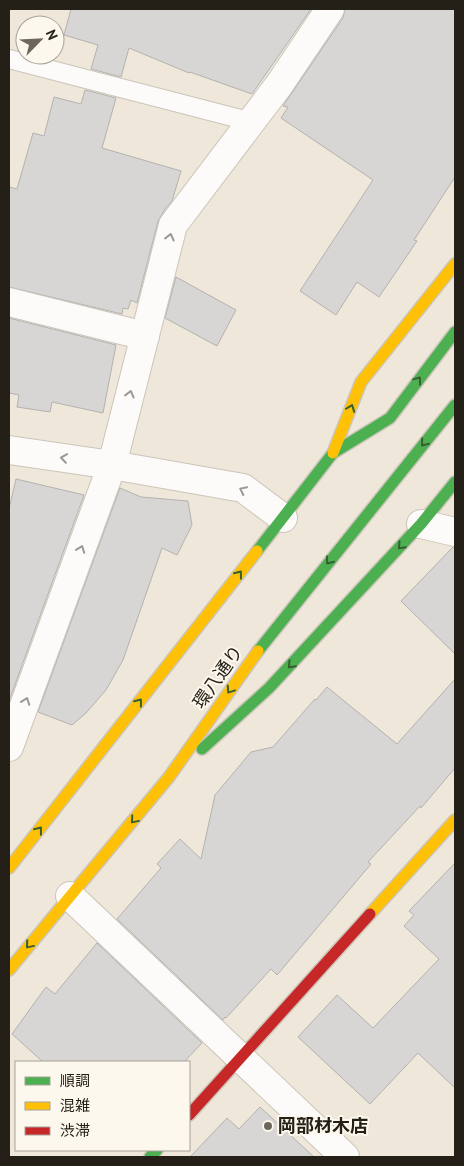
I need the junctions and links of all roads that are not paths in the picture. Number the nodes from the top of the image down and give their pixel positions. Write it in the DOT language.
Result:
graph roads {
  1 [pos="330,9"];
  2 [pos="9,59"];
  3 [pos="252,122"];
  4 [pos="455,264"];
  5 [pos="9,302"];
  6 [pos="455,332"];
  7 [pos="145,336"];
  8 [pos="455,405"];
  9 [pos="9,450"];
  10 [pos="333,454"];
  11 [pos="112,465"];
  12 [pos="455,482"];
  13 [pos="283,518"];
  14 [pos="421,524"];
  15 [pos="455,532"];
  16 [pos="9,747"];
  17 [pos="170,777"];
  18 [pos="455,820"];
  19 [pos="12,855"];
  20 [pos="70,896"];
  21 [pos="9,970"];
  22 [pos="241,1058"];
  23 [pos="190,1114"];
  24 [pos="345,1157"];
  1 -- 3 [label="street"];
  2 -- 3 [label="lane"];
  7 -- 3 [label="street, one-way"];
  10 -- 4 [label="main road, one-way"];
  5 -- 7 [label="street"];
  10 -- 6 [label="main road, one-way"];
  11 -- 7 [label="street, one-way"];
  8 -- 17 [label="main road, 環八通り, one-way"];
  11 -- 9 [label="street, one-way"];
  10 -- 13 [label="main road"];
  13 -- 11 [label="street, one-way"];
  16 -- 11 [label="street, one-way"];
  12 -- 14 [label="main road"];
  19 -- 13 [label="main road, one-way"];
  14 -- 15 [label="street"];
  14 -- 17 [label="main road, one-way"];
  17 -- 20 [label="main road, 環八通り, one-way"];
  18 -- 22 [label="main road"];
  20 -- 21 [label="main road, 環八通り, one-way"];
  20 -- 22 [label="street"];
  22 -- 23 [label="main road"];
  22 -- 24 [label="street"];
}
